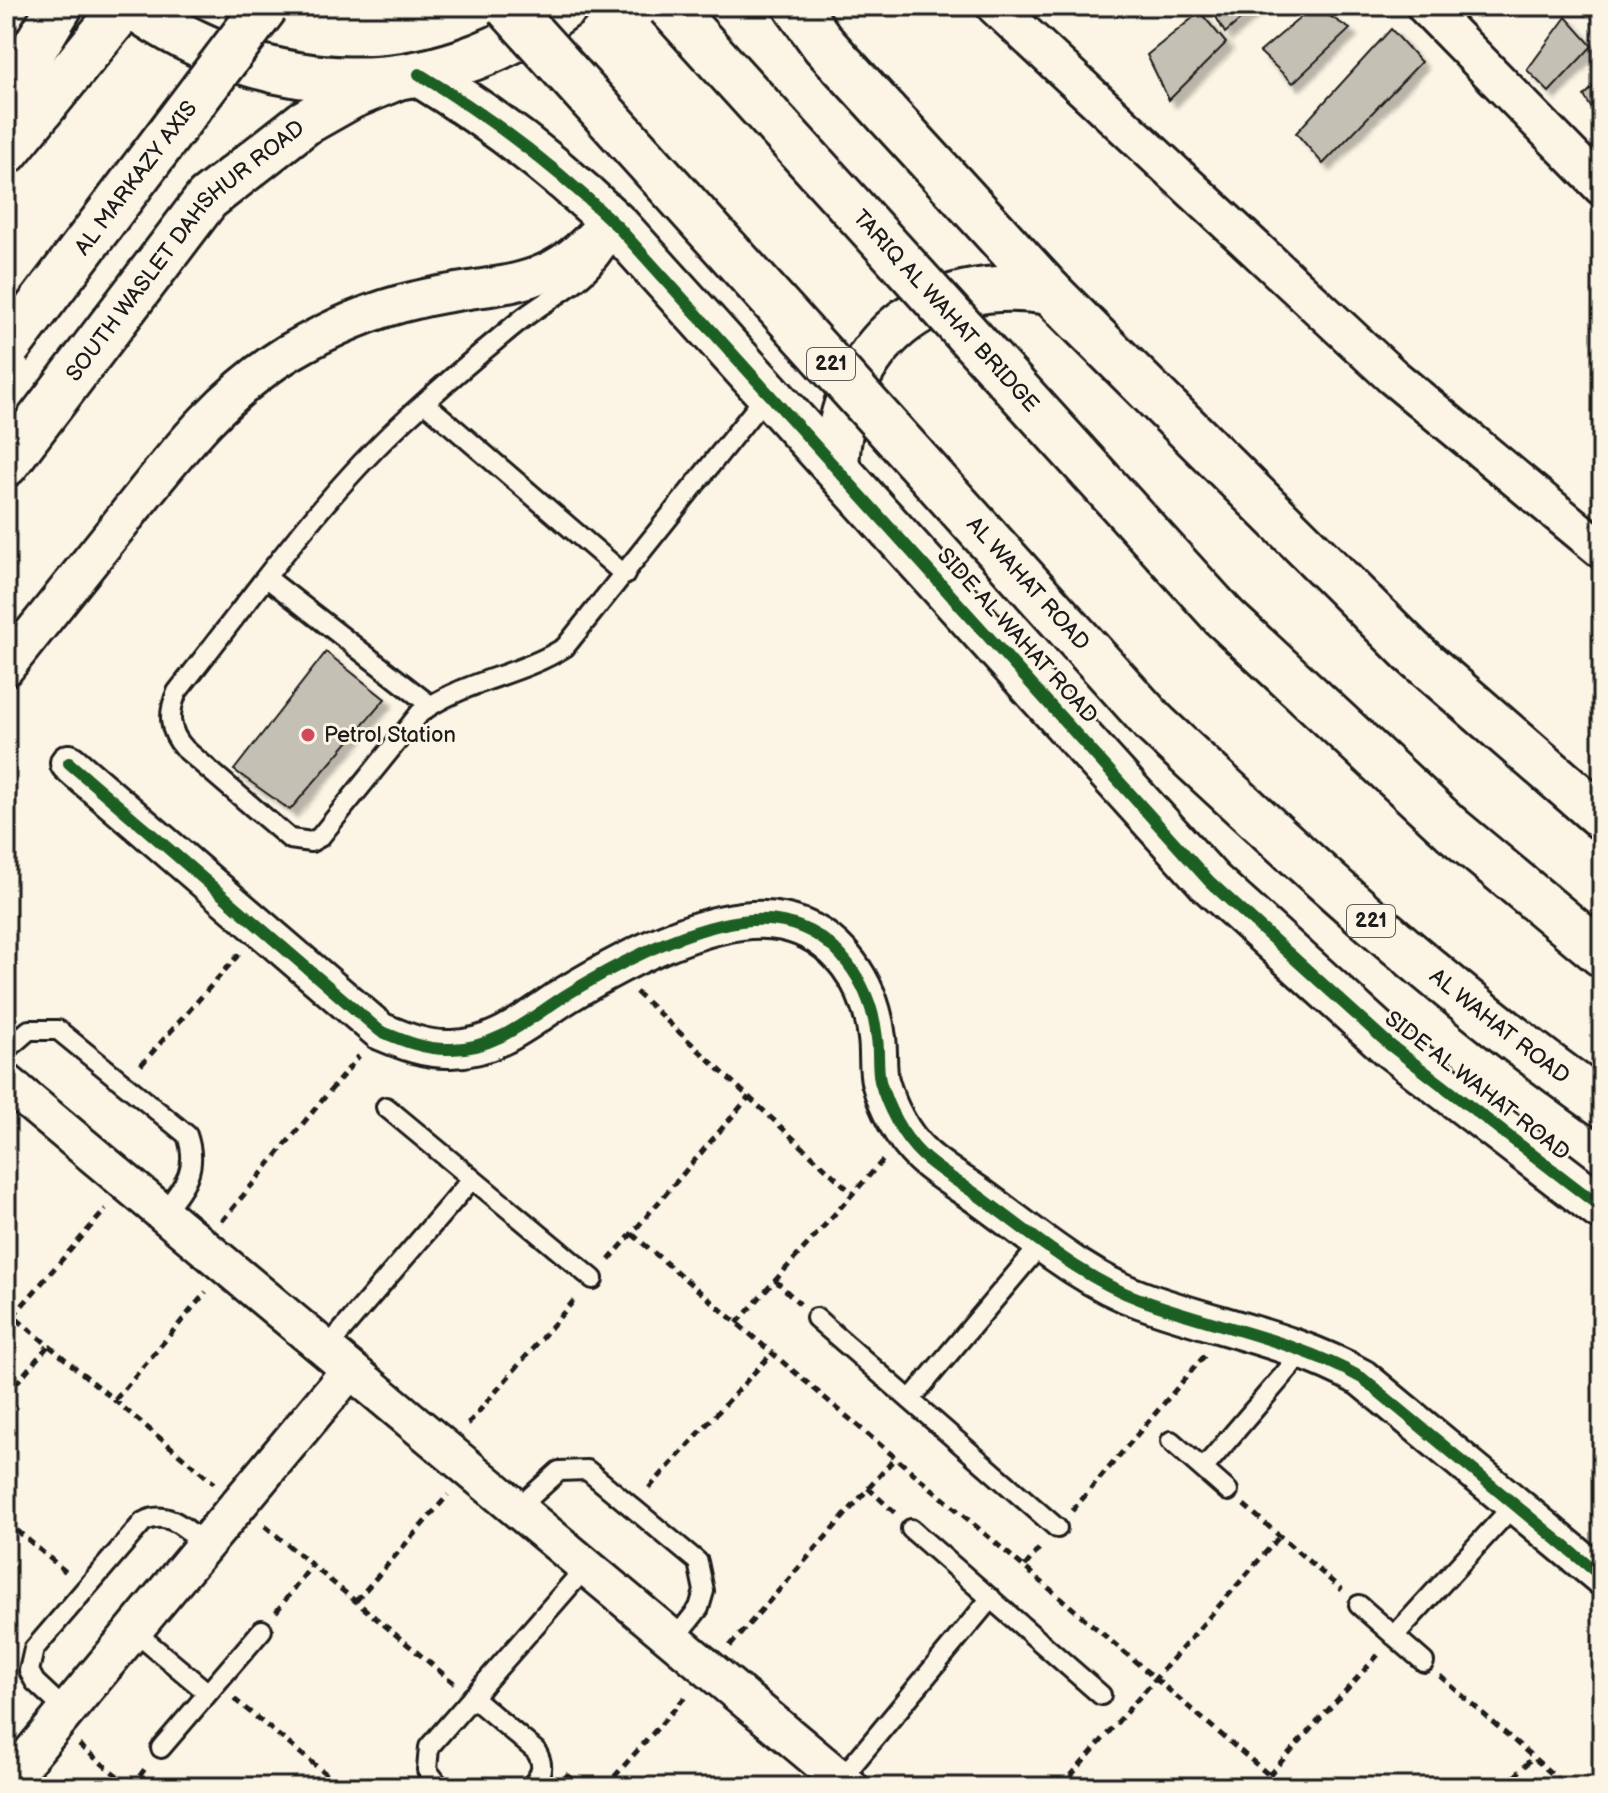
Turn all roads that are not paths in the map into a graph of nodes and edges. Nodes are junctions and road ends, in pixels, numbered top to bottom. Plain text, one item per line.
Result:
1 (60, 6) edge
2 (125, 6) edge
3 (133, 6) edge
4 (266, 6) edge
5 (507, 6) edge
6 (566, 6) edge
7 (669, 6) edge
8 (796, 6) edge
9 (995, 6) edge
10 (1425, 6) edge
11 (409, 76) junction
12 (6, 95) edge
13 (6, 152) edge
14 (1602, 187) edge
15 (613, 223) junction
16 (1050, 292) junction
17 (7, 348) edge
18 (769, 392) junction
19 (425, 403) junction
20 (6, 464) edge
21 (836, 467) junction
22 (1602, 550) edge
23 (625, 575) junction
24 (267, 578) junction
25 (6, 667) edge
26 (430, 705) junction
27 (69, 763) dead end
28 (1602, 817) edge
29 (1602, 954) edge
30 (6, 1050) edge
31 (6, 1082) edge
32 (1602, 1104) edge
33 (386, 1107) dead end
34 (472, 1179) junction
35 (1602, 1208) edge
36 (163, 1213) junction
37 (1042, 1243) junction
38 (593, 1279) dead end
39 (816, 1318) road end
40 (1305, 1350) junction
41 (338, 1360) junction
42 (910, 1400) junction
43 (1171, 1441) dead end
44 (1203, 1469) junction
45 (1228, 1491) road end
46 (1514, 1505) junction
47 (517, 1509) junction
48 (1057, 1528) road end
49 (911, 1529) road end
50 (206, 1545) junction
51 (586, 1567) junction
52 (1602, 1577) edge
53 (991, 1598) junction
54 (1359, 1605) road end
55 (262, 1630) road end
56 (134, 1631) junction
57 (1394, 1636) junction
58 (674, 1640) junction
59 (1424, 1662) road end
60 (212, 1689) junction
61 (1101, 1695) dead end
62 (472, 1697) junction
63 (66, 1711) junction
64 (161, 1748) dead end
65 (845, 1783) edge
66 (6, 1784) edge
67 (440, 1787) edge
68 (530, 1787) edge

1 - 12 main road
2 - 13 main road
3 - 11 main road
4 - 17 main road, AL MARKAZY AXIS, bridge
5 - 32 main road, AL WAHAT ROAD / 221, bridge
6 - 11 main road
7 - 29 main road, TARIQ AL WAHAT BRIDGE, bridge
8 - 16 main road
9 - 22 street
10 - 14 street
11 - 15 main road, SIDE AL WAHAT ROAD
11 - 20 main road, SOUTH WASLET DAHSHUR ROAD
15 - 18 main road, SIDE AL WAHAT ROAD
15 - 19 lane
15 - 25 street
16 - 21 main road
16 - 28 main road
18 - 21 main road, SIDE AL WAHAT ROAD
18 - 23 lane
19 - 23 lane
19 - 24 lane
21 - 35 main road, SIDE AL WAHAT ROAD
23 - 26 lane
24 - 26 lane
24 - 26 lane
27 - 37 street
30 - 36 lane
31 - 36 street
33 - 34 lane
34 - 38 lane
34 - 41 lane
36 - 41 street
37 - 40 street
37 - 42 lane
39 - 42 lane
40 - 44 lane
40 - 46 street
41 - 47 street
41 - 50 street
42 - 48 lane
43 - 44 lane
44 - 45 lane
46 - 52 street
46 - 57 lane
47 - 51 street
47 - 58 lane
49 - 53 lane
50 - 56 street
50 - 63 lane
51 - 58 street
51 - 62 lane
53 - 61 lane
53 - 65 lane
54 - 57 lane
55 - 60 lane
56 - 60 lane
56 - 63 street
57 - 59 lane
58 - 65 street
60 - 64 lane
62 - 67 lane
62 - 68 lane
63 - 66 street

